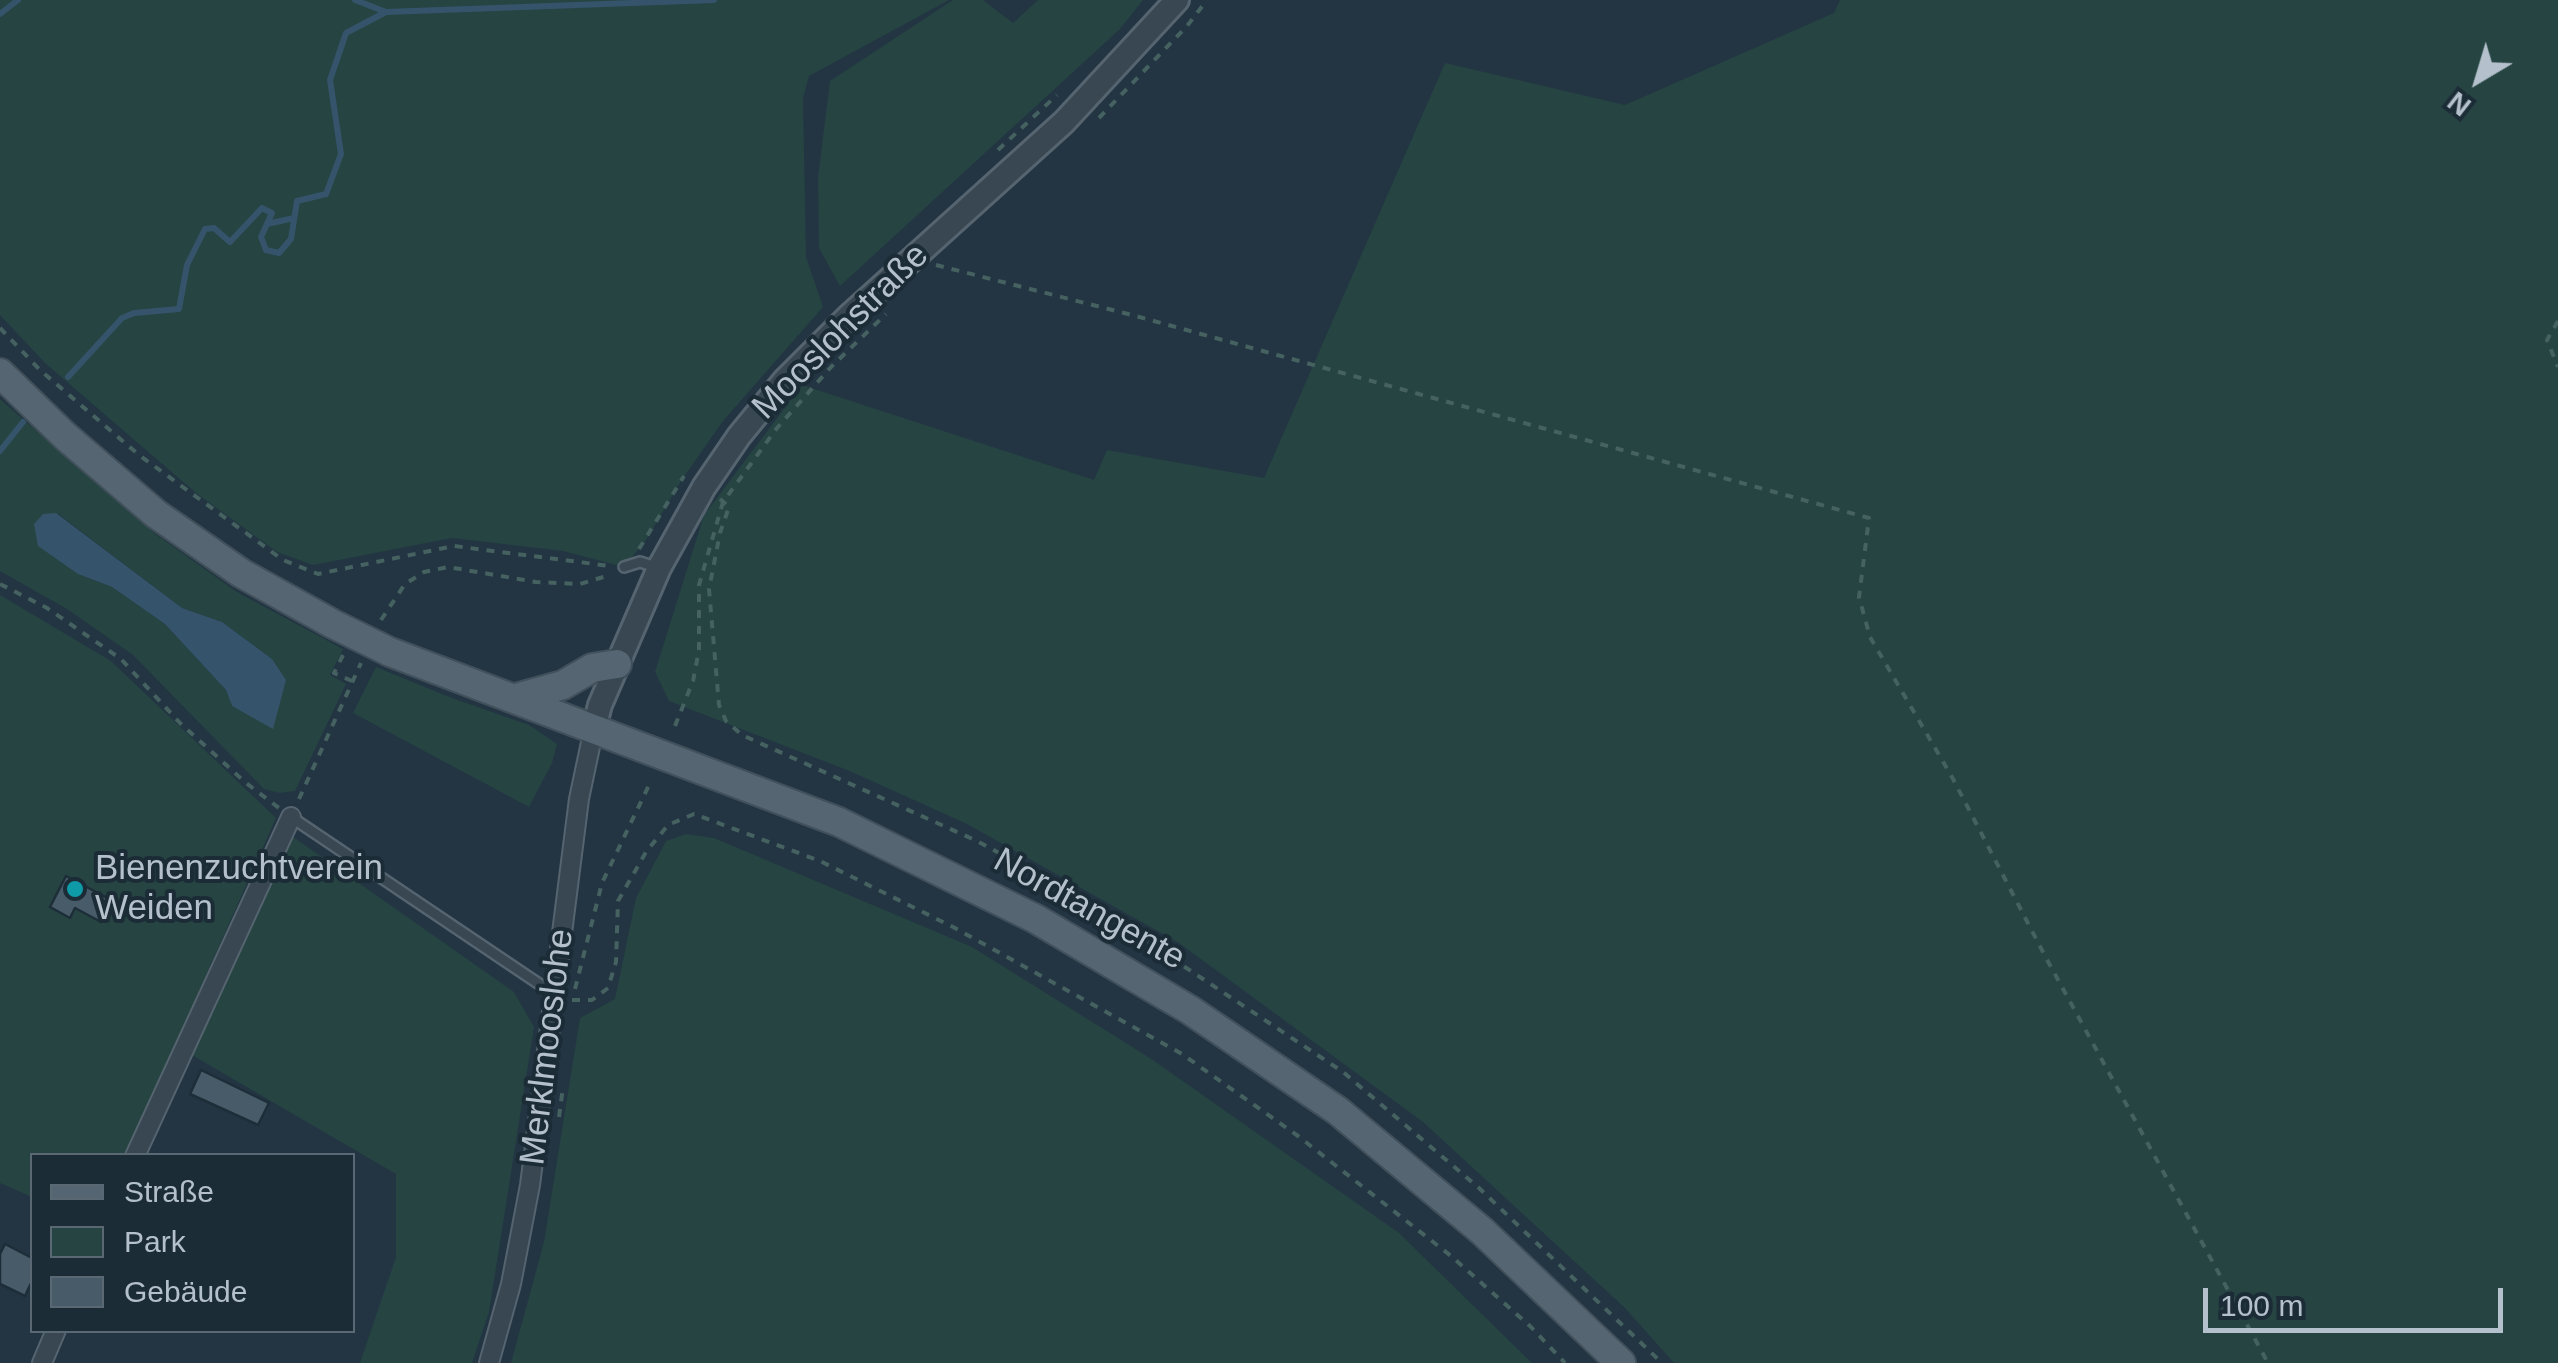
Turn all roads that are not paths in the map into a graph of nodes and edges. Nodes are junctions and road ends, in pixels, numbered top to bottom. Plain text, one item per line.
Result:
1 (1176, 0) edge
2 (0, 372) edge
3 (624, 567) road end
4 (658, 568) junction
5 (617, 664) junction
6 (516, 698) junction
7 (594, 728) junction
8 (291, 816) joint
9 (554, 994) junction
10 (136, 1153) edge
11 (55, 1333) edge
12 (42, 1363) edge
13 (490, 1363) edge
14 (1620, 1363) edge

1 - 4 street, Mooslohstraße
2 - 6 main road, Nordtangente
3 - 4 lane
4 - 5 street, Mooslohstraße
5 - 6 main road
5 - 7 street, Mooslohstraße
6 - 7 main road, Nordtangente
7 - 9 street, Merklmooslohe
7 - 14 main road, Nordtangente
8 - 9 lane
8 - 10 street
9 - 13 street, Merklmooslohe
11 - 12 street

